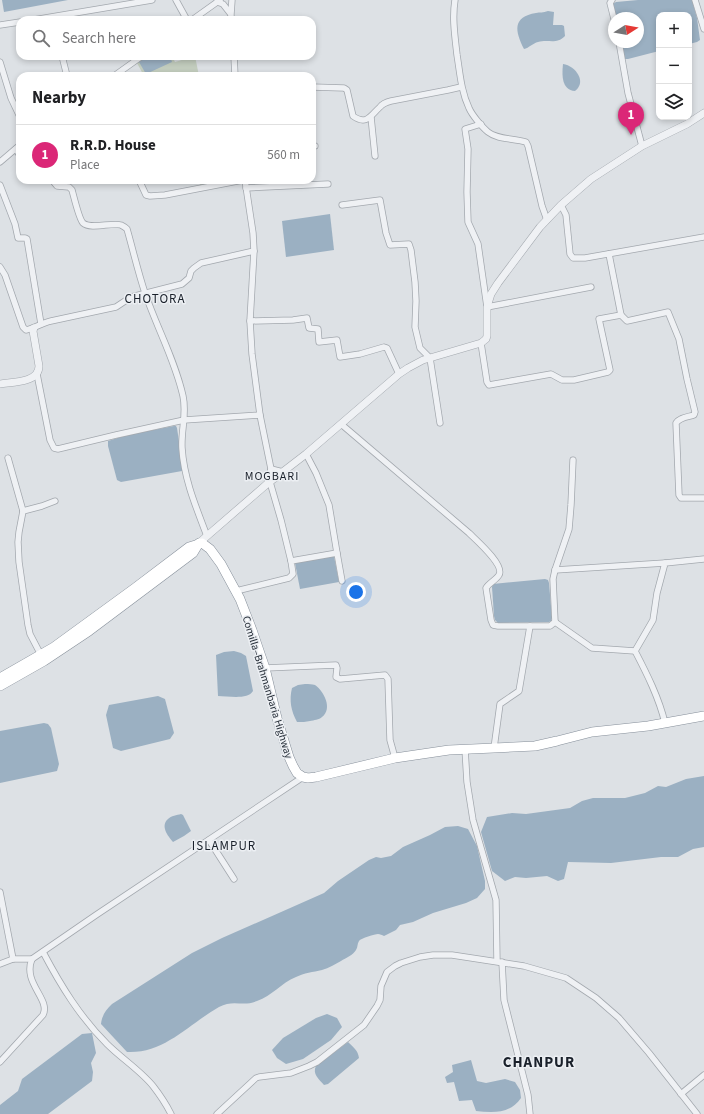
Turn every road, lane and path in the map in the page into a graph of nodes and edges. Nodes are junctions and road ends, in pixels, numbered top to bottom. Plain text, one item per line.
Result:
1 (152, 0) edge
2 (176, 0) edge
3 (232, 0) edge
4 (455, 0) edge
5 (612, 0) edge
6 (695, 0) edge
7 (219, 1) edge
8 (612, 12) edge
9 (231, 14) joint
10 (63, 16) edge
11 (185, 16) edge
12 (198, 16) edge
13 (16, 23) edge
14 (0, 25) edge
15 (704, 29) edge
16 (620, 48) edge
17 (63, 60) edge
18 (136, 60) edge
19 (234, 60) edge
20 (0, 62) edge
21 (66, 72) edge
22 (120, 72) edge
23 (235, 72) edge
24 (316, 87) edge
25 (462, 87) junction
26 (16, 109) edge
27 (704, 113) edge
28 (371, 117) junction
29 (481, 124) junction
30 (642, 146) junction
31 (16, 149) edge
32 (375, 156) dead end
33 (0, 162) edge
34 (55, 184) edge
35 (141, 184) edge
36 (223, 184) edge
37 (245, 184) edge
38 (328, 184) dead end
39 (0, 185) edge
40 (246, 188) junction
41 (342, 205) dead end
42 (561, 205) junction
43 (547, 220) junction
44 (704, 237) edge
45 (254, 251) junction
46 (609, 254) junction
47 (0, 267) edge
48 (592, 287) dead end
49 (145, 293) junction
50 (487, 307) junction
51 (621, 315) junction
52 (250, 321) junction
53 (37, 326) junction
54 (25, 330) junction
55 (481, 343) junction
56 (35, 344) junction
57 (430, 358) junction
58 (37, 374) junction
59 (399, 374) junction
60 (0, 384) edge
61 (260, 415) junction
62 (184, 420) junction
63 (440, 423) dead end
64 (342, 424) junction
65 (306, 454) junction
66 (8, 458) dead end
67 (573, 460) dead end
68 (271, 469) junction
69 (283, 472) junction
70 (268, 483) junction
71 (704, 498) edge
72 (55, 501) dead end
73 (23, 511) junction
74 (207, 536) junction
75 (199, 543) junction
76 (337, 553) junction
77 (704, 559) edge
78 (291, 561) junction
79 (665, 563) junction
80 (555, 570) junction
81 (342, 581) dead end
82 (236, 591) junction
83 (555, 622) junction
84 (530, 626) junction
85 (635, 651) junction
86 (43, 658) junction
87 (265, 668) junction
88 (0, 678) edge
89 (0, 686) edge
90 (704, 716) edge
91 (665, 723) junction
92 (465, 748) junction
93 (494, 748) junction
94 (395, 758) junction
95 (303, 777) junction
96 (209, 840) junction
97 (234, 879) dead end
98 (0, 892) edge
99 (43, 952) junction
100 (13, 959) junction
101 (32, 959) junction
102 (500, 962) junction
103 (0, 964) edge
104 (0, 1062) edge
105 (704, 1075) edge
106 (681, 1094) junction
107 (171, 1114) edge
108 (217, 1114) edge
109 (530, 1114) edge
110 (697, 1114) edge

1 - 10 street
2 - 11 street
3 - 9 street
4 - 25 street
5 - 8 street
6 - 15 street
7 - 9 street
7 - 12 street
13 - 14 street
16 - 30 street
17 - 21 street
18 - 22 street
19 - 23 street
20 - 26 street
24 - 28 street
25 - 28 street
25 - 29 street
27 - 30 street
28 - 32 street
29 - 43 street
29 - 50 street
30 - 42 street
31 - 33 street
34 - 49 street
35 - 36 street
37 - 40 street
38 - 40 street
39 - 53 street
40 - 45 street
41 - 57 street
42 - 43 street
42 - 46 street
43 - 50 street
44 - 46 street
45 - 49 street
45 - 52 street
46 - 51 street
47 - 54 street
48 - 50 street
49 - 53 street
49 - 62 street
50 - 55 street
51 - 55 street
51 - 71 street
52 - 59 street
52 - 61 street
53 - 54 street
53 - 56 street
54 - 56 street
55 - 57 street
56 - 58 street
57 - 59 street
57 - 63 street
58 - 60 street
58 - 62 street
59 - 64 street
61 - 62 street
61 - 68 street
62 - 74 street
64 - 65 street
64 - 84 street
65 - 69 street
65 - 76 street
66 - 73 street
67 - 80 street
68 - 69 street
68 - 70 street
69 - 70 street
70 - 74 street
70 - 78 street
72 - 73 street
73 - 86 street
74 - 75 street
75 - 82 highway, Comilla–Brahmanbaria Highway
75 - 86 highway
76 - 78 street
76 - 81 street
77 - 79 street
78 - 82 street
79 - 80 street
79 - 85 street
80 - 83 street
82 - 87 highway, Comilla–Brahmanbaria Highway
83 - 84 street
83 - 85 street
84 - 93 street
85 - 91 street
86 - 88 highway
86 - 89 highway
87 - 94 street
87 - 95 highway, Comilla–Brahmanbaria Highway
90 - 91 highway
91 - 93 highway
92 - 93 highway
92 - 94 highway
92 - 102 street
94 - 95 highway
95 - 96 street
96 - 97 street
96 - 99 street
98 - 100 street
99 - 101 street
99 - 107 street
100 - 101 street
100 - 103 street
101 - 104 street
102 - 106 street
102 - 108 street
102 - 109 street
105 - 106 street
106 - 110 street

